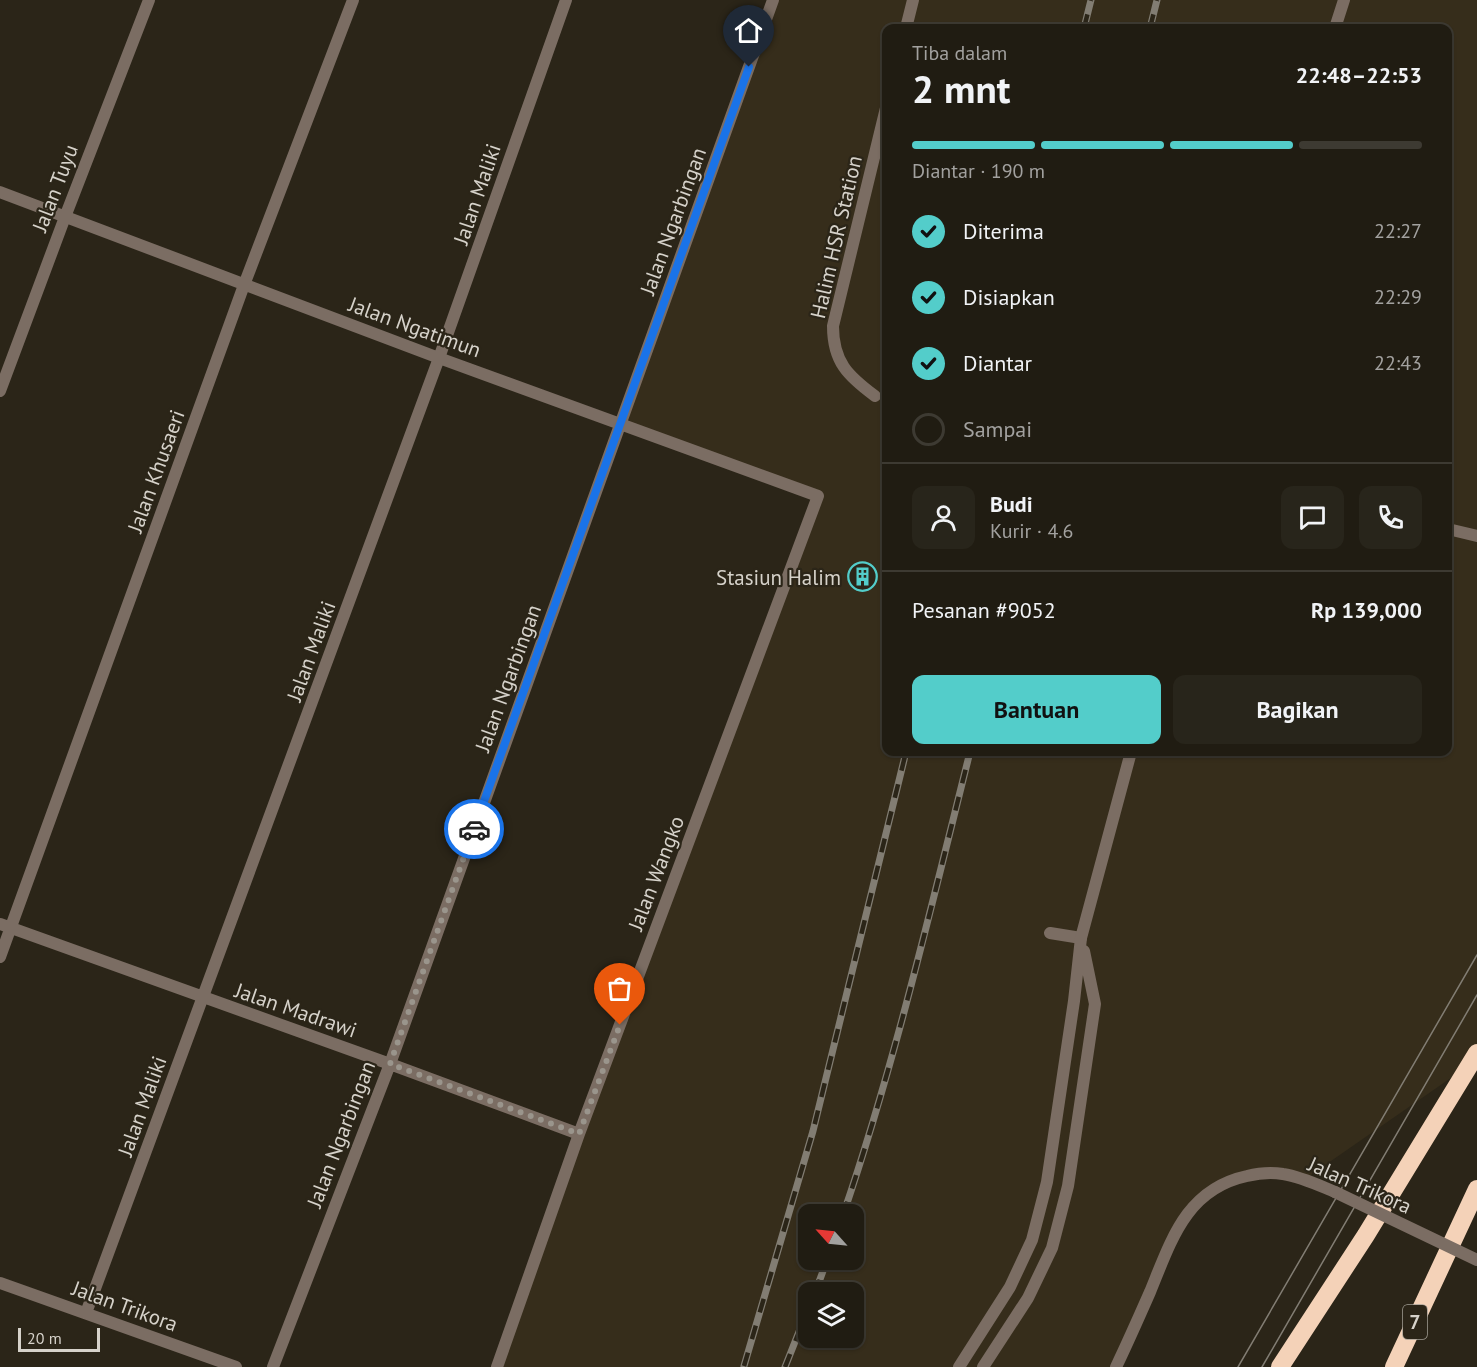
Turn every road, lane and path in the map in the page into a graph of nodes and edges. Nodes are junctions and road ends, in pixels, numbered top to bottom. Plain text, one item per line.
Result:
1 (149, 0) edge
2 (353, 0) edge
3 (566, 0) edge
4 (773, 0) edge
5 (913, 0) edge
6 (1344, 0) edge
7 (907, 24) edge
8 (1336, 24) edge
9 (882, 124) edge
10 (0, 192) edge
11 (65, 217) junction
12 (244, 285) junction
13 (439, 358) junction
14 (0, 391) edge
15 (876, 396) dead end
16 (620, 423) junction
17 (818, 496) joint
18 (1452, 530) edge
19 (1477, 536) edge
20 (1130, 756) edge
21 (5, 926) edge
22 (1050, 933) dead end
23 (1081, 938) junction
24 (0, 957) edge
25 (203, 998) junction
26 (1477, 1053) edge
27 (390, 1064) junction
28 (579, 1134) junction
29 (1477, 1189) edge
30 (1477, 1260) edge
31 (0, 1283) edge
32 (87, 1312) junction
33 (236, 1367) edge
34 (273, 1367) edge
35 (497, 1367) edge
36 (959, 1367) edge
37 (983, 1367) edge
38 (1116, 1367) edge
39 (1280, 1367) edge
40 (1394, 1367) edge

1 - 11 street, Jalan Tuyu
2 - 12 street, Jalan Khusaeri
3 - 13 street, Jalan Maliki
4 - 16 street, Jalan Ngarbingan
5 - 7 street
6 - 8 street
9 - 15 street, Halim HSR Station
10 - 11 street, Jalan Ngatimun
11 - 12 street, Jalan Ngatimun
11 - 14 street, Jalan Tuyu
12 - 13 street, Jalan Ngatimun
12 - 21 street, Jalan Khusaeri
13 - 16 street, Jalan Ngatimun
13 - 25 street, Jalan Maliki
16 - 17 street, Jalan Ngatimun
16 - 27 street, Jalan Ngarbingan
17 - 28 street, Jalan Wangko
18 - 19 street
20 - 23 street
21 - 24 street, Jalan Khusaeri
21 - 25 street, Jalan Madrawi
22 - 23 street
23 - 36 street
23 - 37 street
25 - 27 street, Jalan Madrawi
25 - 32 street, Jalan Maliki
26 - 39 highway
27 - 28 street, Jalan Madrawi
27 - 34 street, Jalan Ngarbingan
28 - 35 street, Jalan Wangko
29 - 40 highway, 7
30 - 38 street, Jalan Trikora, bridge
31 - 32 street, Jalan Trikora
32 - 33 street, Jalan Trikora

